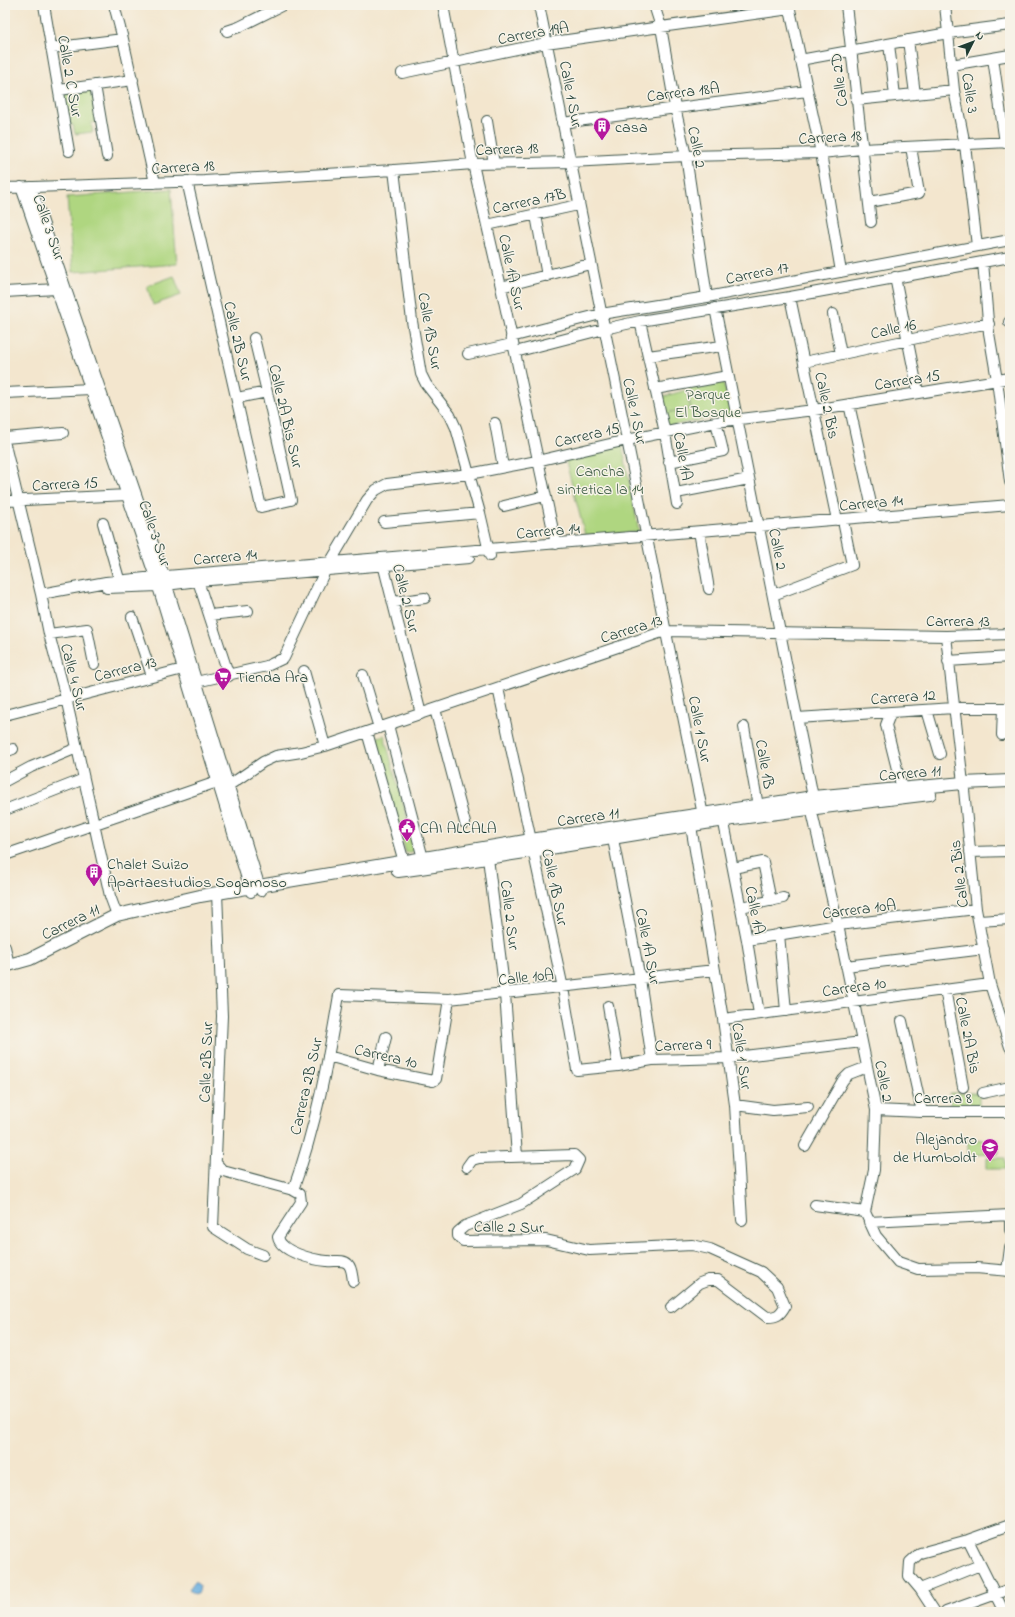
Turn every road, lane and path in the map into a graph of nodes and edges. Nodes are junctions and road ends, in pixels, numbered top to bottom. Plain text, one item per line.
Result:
1 (44, 5) edge
2 (114, 5) edge
3 (283, 5) edge
4 (443, 5) edge
5 (539, 5) edge
6 (654, 5) edge
7 (846, 5) edge
8 (944, 5) edge
9 (790, 7) edge
10 (1010, 25) edge
11 (660, 27) junction
12 (226, 31) dead end
13 (948, 33) junction
14 (123, 39) junction
15 (908, 40) junction
16 (546, 43) junction
17 (889, 44) junction
18 (51, 48) junction
19 (850, 51) junction
20 (1010, 55) edge
21 (993, 58) junction
22 (800, 60) junction
23 (454, 62) junction
24 (951, 65) junction
25 (402, 74) dead end
26 (133, 80) junction
27 (95, 85) junction
28 (59, 90) junction
29 (954, 90) junction
30 (808, 91) junction
31 (916, 94) junction
32 (895, 96) junction
33 (856, 100) junction
34 (675, 107) junction
35 (487, 121) dead end
36 (562, 123) junction
37 (1008, 142) edge
38 (965, 145) junction
39 (910, 146) junction
40 (862, 149) junction
41 (69, 151) dead end
42 (820, 153) junction
43 (107, 156) dead end
44 (686, 156) junction
45 (570, 162) junction
46 (473, 164) junction
47 (494, 164) junction
48 (394, 170) junction
49 (187, 181) junction
50 (156, 183) junction
51 (21, 187) junction
52 (31, 187) junction
53 (5, 188) edge
54 (869, 202) junction
55 (578, 205) junction
56 (536, 215) junction
57 (871, 222) dead end
58 (487, 225) junction
59 (1010, 240) edge
60 (977, 246) junction
61 (1010, 257) edge
62 (983, 262) junction
63 (590, 264) junction
64 (841, 272) junction
65 (547, 276) junction
66 (895, 277) junction
67 (501, 287) junction
68 (56, 289) junction
69 (5, 292) edge
70 (707, 297) junction
71 (790, 297) junction
72 (715, 308) junction
73 (601, 314) junction
74 (833, 314) dead end
75 (640, 321) junction
76 (989, 324) junction
77 (604, 329) junction
78 (254, 338) dead end
79 (906, 341) junction
80 (513, 344) junction
81 (722, 346) junction
82 (468, 354) dead end
83 (841, 354) junction
84 (648, 356) junction
85 (804, 362) junction
86 (87, 366) junction
87 (728, 376) junction
88 (1010, 378) edge
89 (997, 380) junction
90 (90, 389) junction
91 (655, 389) junction
92 (267, 392) junction
93 (918, 392) junction
94 (5, 394) edge
95 (237, 398) junction
96 (849, 404) junction
97 (814, 410) junction
98 (737, 420) junction
99 (716, 422) junction
100 (496, 424) dead end
101 (63, 433) dead end
102 (664, 433) junction
103 (5, 438) edge
104 (627, 440) junction
105 (5, 445) edge
106 (537, 461) junction
107 (669, 462) junction
108 (503, 467) junction
109 (469, 474) junction
110 (749, 478) junction
111 (1010, 482) edge
112 (676, 493) junction
113 (127, 495) junction
114 (545, 496) junction
115 (19, 500) junction
116 (5, 501) edge
117 (678, 504) dead end
118 (1010, 505) edge
119 (504, 506) dead end
120 (261, 507) joint
121 (1010, 512) edge
122 (480, 513) junction
123 (874, 517) junction
124 (384, 522) dead end
125 (103, 523) dead end
126 (840, 523) junction
127 (759, 530) junction
128 (700, 537) junction
129 (647, 539) junction
130 (556, 544) junction
131 (591, 544) junction
132 (489, 553) junction
133 (383, 563) junction
134 (328, 567) junction
135 (161, 581) junction
136 (198, 581) junction
137 (121, 584) junction
138 (710, 589) dead end
139 (41, 594) junction
140 (773, 595) junction
141 (425, 598) dead end
142 (392, 602) junction
143 (248, 611) dead end
144 (210, 615) junction
145 (132, 617) dead end
146 (666, 631) junction
147 (780, 632) junction
148 (49, 634) junction
149 (1010, 634) edge
150 (946, 636) junction
151 (1010, 657) edge
152 (948, 661) junction
153 (94, 664) dead end
154 (183, 669) junction
155 (304, 671) dead end
156 (363, 675) dead end
157 (152, 676) junction
158 (230, 676) junction
159 (196, 682) junction
160 (498, 688) junction
161 (66, 698) junction
162 (954, 708) junction
163 (1007, 708) edge
164 (435, 709) junction
165 (927, 710) junction
166 (891, 712) junction
167 (421, 714) junction
168 (5, 715) edge
169 (797, 718) junction
170 (384, 726) junction
171 (744, 727) dead end
172 (367, 732) junction
173 (1002, 735) dead end
174 (325, 746) junction
175 (77, 748) junction
176 (940, 754) dead end
177 (84, 779) junction
178 (5, 781) edge
179 (1010, 781) edge
180 (218, 782) junction
181 (228, 786) junction
182 (963, 787) junction
183 (1010, 788) edge
184 (902, 789) junction
185 (812, 802) junction
186 (758, 806) junction
187 (5, 810) edge
188 (723, 816) junction
189 (704, 819) junction
190 (465, 823) dead end
191 (93, 824) junction
192 (691, 826) junction
193 (613, 839) junction
194 (532, 846) junction
195 (1010, 851) edge
196 (970, 852) junction
197 (5, 855) edge
198 (488, 858) junction
199 (404, 862) junction
200 (424, 863) junction
201 (733, 868) junction
202 (255, 889) junction
203 (218, 895) junction
204 (783, 898) dead end
205 (771, 901) junction
206 (741, 907) junction
207 (976, 909) junction
208 (117, 915) junction
209 (1010, 919) edge
210 (979, 921) junction
211 (838, 925) junction
212 (779, 934) junction
213 (747, 940) junction
214 (5, 947) edge
215 (984, 949) junction
216 (7, 966) edge
217 (846, 966) junction
218 (715, 970) junction
219 (640, 979) junction
220 (990, 984) junction
221 (563, 988) junction
222 (944, 989) junction
223 (505, 994) junction
224 (340, 995) joint
225 (449, 1000) junction
226 (854, 1002) junction
227 (608, 1006) dead end
228 (786, 1011) junction
229 (759, 1014) junction
230 (723, 1019) junction
231 (902, 1021) dead end
232 (386, 1037) dead end
233 (862, 1042) junction
234 (1010, 1047) edge
235 (328, 1056) junction
236 (727, 1058) junction
237 (652, 1060) junction
238 (618, 1066) junction
239 (867, 1067) junction
240 (378, 1070) junction
241 (577, 1070) joint
242 (963, 1087) dead end
243 (1010, 1087) edge
244 (983, 1093) dead end
245 (735, 1105) junction
246 (808, 1107) dead end
247 (876, 1110) junction
248 (922, 1112) junction
249 (1010, 1112) edge
250 (805, 1146) dead end
251 (518, 1156) junction
252 (216, 1163) junction
253 (467, 1167) dead end
254 (295, 1186) junction
255 (815, 1205) dead end
256 (1010, 1215) edge
257 (867, 1217) junction
258 (742, 1220) dead end
259 (1010, 1230) edge
260 (1010, 1248) edge
261 (264, 1254) dead end
262 (1008, 1271) edge
263 (353, 1281) dead end
264 (671, 1307) dead end
265 (1010, 1525) edge
266 (968, 1540) junction
267 (980, 1565) junction
268 (920, 1589) junction
269 (1010, 1589) edge
270 (994, 1594) junction
271 (935, 1612) edge
272 (946, 1612) edge
273 (1004, 1612) edge

1 - 18 street, Calle 2 C Sur
2 - 14 street
3 - 12 street
4 - 23 street, Calle 1A Sur
5 - 16 street, Calle 1 Sur
6 - 11 street, Calle 2
7 - 19 street, Calle 2D
8 - 13 street, Calle 3
9 - 11 street, Carrera 19A
9 - 22 street
10 - 13 street
11 - 16 street, Carrera 19A
11 - 34 street, Calle 2
13 - 15 street
13 - 24 street, Calle 3
14 - 18 street
14 - 26 street
15 - 17 street
15 - 31 street
16 - 23 street, Carrera 19A
16 - 36 street, Calle 1 Sur
17 - 19 street
17 - 32 street
18 - 28 street, Calle 2 C Sur
19 - 22 street
19 - 33 street, Calle 2D
20 - 21 street
21 - 24 street
21 - 37 street
22 - 30 street
23 - 25 street, Carrera 19A
23 - 46 street, Calle 1A Sur
24 - 29 street, Calle 3
26 - 27 street
26 - 50 street
27 - 28 street
27 - 43 street
28 - 41 street, Calle 2 C Sur
29 - 31 street
29 - 38 street, Calle 3
30 - 34 street, Carrera 18A
30 - 42 street
31 - 32 street
32 - 33 street
33 - 40 street, Calle 2D
34 - 36 street, Carrera 18A
34 - 44 street, Calle 2
35 - 47 street
36 - 45 street, Calle 1 Sur
37 - 38 street, Carrera 18
38 - 39 street, Carrera 18
38 - 60 street, Calle 3
39 - 40 street, Carrera 18
39 - 54 street
40 - 42 street, Carrera 18
40 - 54 street, Calle 2D
42 - 44 street, Carrera 18
42 - 64 street
44 - 45 street, Carrera 18
44 - 70 street, Calle 2
45 - 47 street, Carrera 18
45 - 55 street, Calle 1 Sur
46 - 47 street, Carrera 18
46 - 48 street, Carrera 18
46 - 58 street, Calle 1A Sur
48 - 49 street, Carrera 18
48 - 109 street, Calle 1B Sur
49 - 50 street, Carrera 18
49 - 95 street, Calle 2B Sur
50 - 52 street, Carrera 18
51 - 52 street, Carrera 18
51 - 53 street, Carrera 18
51 - 68 street, Calle 3 Sur
52 - 86 street, Calle 3 Sur
54 - 57 street, Calle 2D
55 - 56 street, Carrera 17B
55 - 63 street, Calle 1 Sur
56 - 58 street, Carrera 17B
56 - 65 street
58 - 67 street, Calle 1A Sur
59 - 60 street, Carrera 17
60 - 64 street, Carrera 17
61 - 62 street, Carrera 17
62 - 66 street, Carrera 17
62 - 76 street
63 - 65 street
63 - 73 street, Calle 1 Sur
64 - 70 street, Carrera 17
65 - 67 street
66 - 71 street, Carrera 17
66 - 79 street
67 - 80 street, Calle 1A Sur
68 - 69 street
68 - 86 street, Calle 3 Sur
70 - 73 street, Carrera 17
71 - 72 street, Carrera 17
71 - 85 street, Calle 2 Bis
72 - 75 street, Carrera 17
72 - 81 street, Calle 2
73 - 77 street, Calle 1 Sur
73 - 80 street, Carrera 17
74 - 83 street
75 - 77 street, Carrera 17
75 - 84 street, Calle 1A
76 - 79 street, Calle 16
76 - 89 street
77 - 80 street, Carrera 17
77 - 104 street, Calle 1 Sur
78 - 92 street, Calle 2A Bis Sur
79 - 83 street, Calle 16
79 - 93 street
80 - 82 street
80 - 106 street, Calle 1A Sur
81 - 84 street
81 - 87 street, Calle 2
83 - 85 street, Calle 16
84 - 91 street, Calle 1A
85 - 97 street, Calle 2 Bis
86 - 90 street, Calle 3 Sur
86 - 135 street, Calle 3 Sur
87 - 91 street
87 - 98 street, Calle 2
88 - 89 street, Carrera 15
89 - 93 street, Carrera 15
89 - 111 street
90 - 94 street
90 - 113 street, Calle 3 Sur
91 - 102 street, Calle 1A
92 - 95 street
92 - 120 street, Calle 2A Bis Sur
93 - 96 street, Carrera 15
95 - 120 street, Calle 2B Sur
96 - 97 street, Carrera 15
96 - 123 street
97 - 98 street, Carrera 15
97 - 126 street, Calle 2 Bis
98 - 99 street, Carrera 15
98 - 110 street, Calle 2
99 - 102 street, Carrera 15
99 - 107 street
100 - 108 street
101 - 103 street
102 - 104 street, Carrera 15
102 - 107 street, Calle 1A
104 - 106 street, Carrera 15
104 - 129 street, Calle 1 Sur
105 - 115 street, Calle 4 Sur
106 - 108 street, Carrera 15
106 - 114 street, Calle 1A Sur
107 - 112 street, Calle 1A
108 - 109 street, Carrera 15
109 - 122 street, Calle 1B Sur
109 - 134 street, Carrera 15
110 - 112 street
110 - 127 street, Calle 2
112 - 117 street, Calle 1A
113 - 115 street, Carrera 15
113 - 135 street, Calle 3 Sur
114 - 119 street
114 - 130 street, Calle 1A Sur
115 - 116 street, Carrera 15
115 - 139 street, Calle 4 Sur
118 - 123 street, Carrera 14
121 - 126 street, Carrera 14
122 - 124 street
122 - 132 street, Calle 1B Sur
123 - 126 street, Carrera 14
125 - 137 street
126 - 127 street, Carrera 14
126 - 140 street, Calle 2 Bis
127 - 128 street, Carrera 14
127 - 129 street, Carrera 14
127 - 140 street, Calle 2
128 - 129 street, Carrera 14
128 - 138 street
129 - 131 street, Carrera 14
129 - 146 street, Calle 1 Sur
130 - 131 street, Carrera 14
130 - 132 street, Carrera 14
131 - 132 street, Carrera 14
132 - 133 street, Carrera 14
133 - 134 street, Carrera 14
133 - 142 street, Calle 2 Sur
134 - 135 street, Carrera 14
134 - 136 street, Carrera 14
134 - 158 street, Carrera 15
135 - 136 street, Carrera 14
135 - 137 street, Carrera 14
135 - 154 street, Calle 3 Sur
135 - 159 street, Calle 3 Sur
136 - 144 street
137 - 139 street, Carrera 14
139 - 148 street, Calle 4 Sur
140 - 147 street, Calle 2
141 - 142 street
142 - 167 street, Calle 2 Sur
143 - 144 street
144 - 158 street
145 - 157 street
146 - 147 street, Carrera 13
146 - 160 street, Carrera 13
146 - 189 street, Calle 1 Sur
147 - 150 street, Carrera 13
147 - 169 street, Calle 2
148 - 153 street
148 - 161 street, Calle 4 Sur
149 - 150 street, Carrera 13
150 - 152 street, Calle 2 Bis
151 - 152 street
152 - 162 street, Calle 2 Bis
154 - 157 street, Carrera 13
154 - 180 street, Calle 3 Sur
155 - 174 street
156 - 170 street
157 - 161 street, Carrera 13
158 - 159 street, Carrera 15
159 - 181 street, Calle 3 Sur
160 - 164 street, Carrera 13
160 - 194 street, Calle 1B Sur
161 - 168 street, Carrera 13
161 - 175 street, Calle 4 Sur
162 - 163 street, Carrera 12
162 - 165 street, Carrera 12
162 - 182 street, Calle 2 Bis
163 - 173 street
164 - 167 street, Carrera 13
164 - 190 street
165 - 166 street, Carrera 12
165 - 176 street
166 - 169 street, Carrera 12
166 - 184 street
167 - 170 street, Carrera 13
169 - 185 street, Calle 2
170 - 172 street, Carrera 13
170 - 200 street
171 - 186 street, Calle 1B
172 - 174 street, Carrera 13
172 - 199 street
174 - 181 street, Carrera 13
175 - 177 street, Calle 4 Sur
175 - 178 street
177 - 187 street
177 - 191 street, Calle 4 Sur
179 - 182 main road, Carrera 11
180 - 191 street
180 - 202 street, Calle 3 Sur
181 - 202 street, Calle 3 Sur
182 - 183 main road, Carrera 11
182 - 184 main road, Carrera 11
182 - 185 main road, Carrera 11
182 - 196 street, Calle 2 Bis
184 - 185 main road, Carrera 11
185 - 186 main road, Carrera 11
185 - 188 main road, Carrera 11
185 - 211 street, Calle 2
186 - 188 main road, Carrera 11
188 - 189 main road, Carrera 11
188 - 201 street, Calle 1A
189 - 192 main road, Carrera 11
189 - 194 main road, Carrera 11
191 - 197 street
191 - 208 street, Calle 4 Sur
192 - 193 main road, Carrera 11
192 - 218 street, Calle 1 Sur
193 - 194 main road, Carrera 11
193 - 219 street, Calle 1A Sur
194 - 198 main road, Carrera 11
194 - 200 main road, Carrera 11
194 - 221 street, Calle 1B Sur
195 - 196 street
196 - 207 street, Calle 2 Bis
198 - 200 main road, Carrera 11
198 - 223 street, Calle 2 Sur
199 - 200 main road, Carrera 11
199 - 202 main road, Carrera 11
200 - 202 main road, Carrera 11
201 - 205 street
201 - 206 street, Calle 1A
202 - 203 main road, Carrera 11
203 - 208 main road, Carrera 11
203 - 252 street, Calle 2B Sur
204 - 205 street
205 - 206 street
206 - 213 street, Calle 1A
207 - 210 street, Calle 2 Bis
207 - 211 street, Carrera 10A
208 - 216 main road, Carrera 11
209 - 210 street
210 - 215 street, Calle 2 Bis
211 - 212 street, Carrera 10A
211 - 217 street, Calle 2
212 - 213 street, Carrera 10A
212 - 228 street, Calle 1A
213 - 229 street, Calle 1A
214 - 216 street
215 - 217 street
215 - 220 street, Calle 2 Bis
217 - 226 street, Calle 2
218 - 219 street, Calle 10A
218 - 230 street, Calle 1 Sur
219 - 221 street, Calle 10A
219 - 237 street, Calle 1A Sur
220 - 222 street, Carrera 10
220 - 234 street, Calle 2 Bis
221 - 223 street, Calle 10A
221 - 241 street, Calle 1B Sur
222 - 226 street, Carrera 10
222 - 242 street, Calle 2A Bis
223 - 225 street, Calle 10A
223 - 251 street, Calle 2 Sur
224 - 225 street, Calle 10A
224 - 235 street, Carrera 2B Sur
225 - 240 street, Carrera 10
226 - 228 street, Carrera 10
226 - 233 street, Calle 2
227 - 238 street
228 - 229 street, Carrera 10
229 - 230 street, Carrera 10
230 - 236 street, Calle 1 Sur
231 - 248 street
232 - 240 street
233 - 236 street, Carrera 9
233 - 239 street, Calle 2
235 - 240 street, Carrera 10
235 - 254 street, Carrera 2B Sur
236 - 237 street, Carrera 9
236 - 245 street, Calle 1 Sur
237 - 238 street, Carrera 9
238 - 241 street, Carrera 9
239 - 247 street, Calle 2
239 - 250 street
243 - 244 street
245 - 246 street
245 - 258 street, Calle 1 Sur
247 - 248 street, Carrera 8
247 - 257 street, Calle 2
248 - 249 street, Carrera 8
251 - 253 street
251 - 264 street, Calle 2 Sur
252 - 254 street
252 - 261 street, Calle 2B Sur
254 - 263 street
255 - 257 street
256 - 257 street
256 - 259 street
257 - 262 street
260 - 262 street
265 - 266 street
266 - 267 street
266 - 268 street
267 - 268 street
267 - 270 street
268 - 271 street
269 - 270 street
270 - 272 street
270 - 273 street

